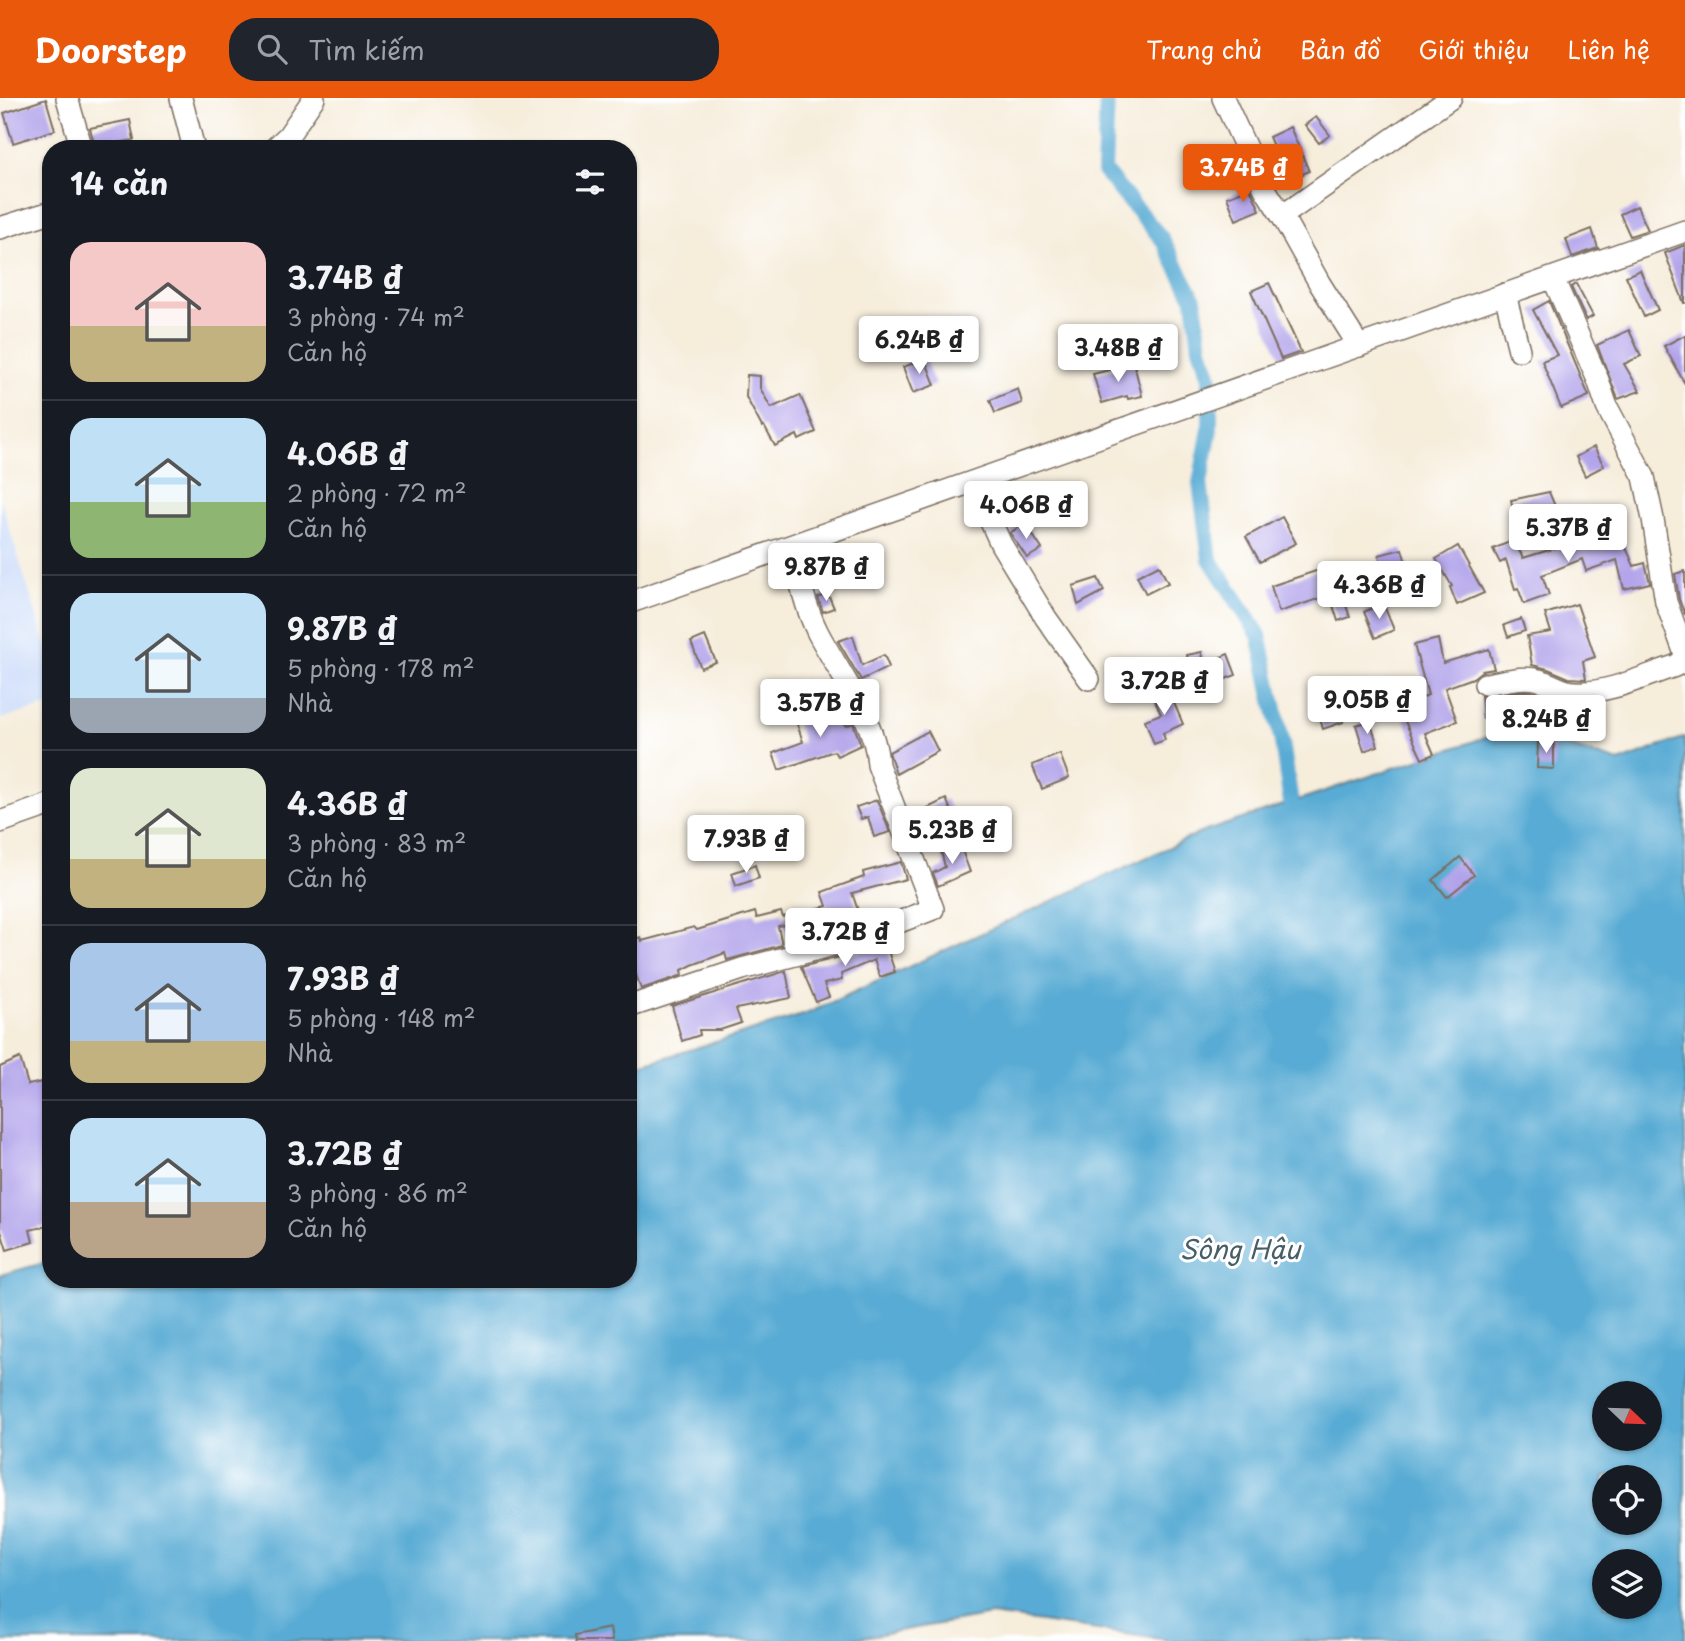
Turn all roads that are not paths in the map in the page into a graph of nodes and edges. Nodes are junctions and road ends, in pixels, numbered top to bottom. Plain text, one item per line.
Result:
1 (67, 98) edge
2 (181, 98) edge
3 (314, 98) edge
4 (1223, 98) edge
5 (1451, 98) edge
6 (79, 140) edge
7 (192, 140) edge
8 (284, 140) edge
9 (42, 215) edge
10 (1282, 216) junction
11 (0, 228) edge
12 (1685, 231) edge
13 (1553, 278) junction
14 (1505, 295) junction
15 (1359, 346) junction
16 (1519, 350) dead end
17 (977, 481) junction
18 (794, 546) junction
19 (637, 600) edge
20 (1089, 679) dead end
21 (1485, 684) dead end
22 (42, 807) edge
23 (0, 821) edge
24 (637, 1004) edge

1 - 6 street
2 - 7 street
3 - 8 street
4 - 10 street
5 - 10 street
9 - 11 street
10 - 15 street
12 - 13 street
13 - 14 street
13 - 21 street
14 - 15 street
14 - 16 street
15 - 17 street
17 - 18 street
17 - 20 street
18 - 19 street
18 - 24 street
22 - 23 street

